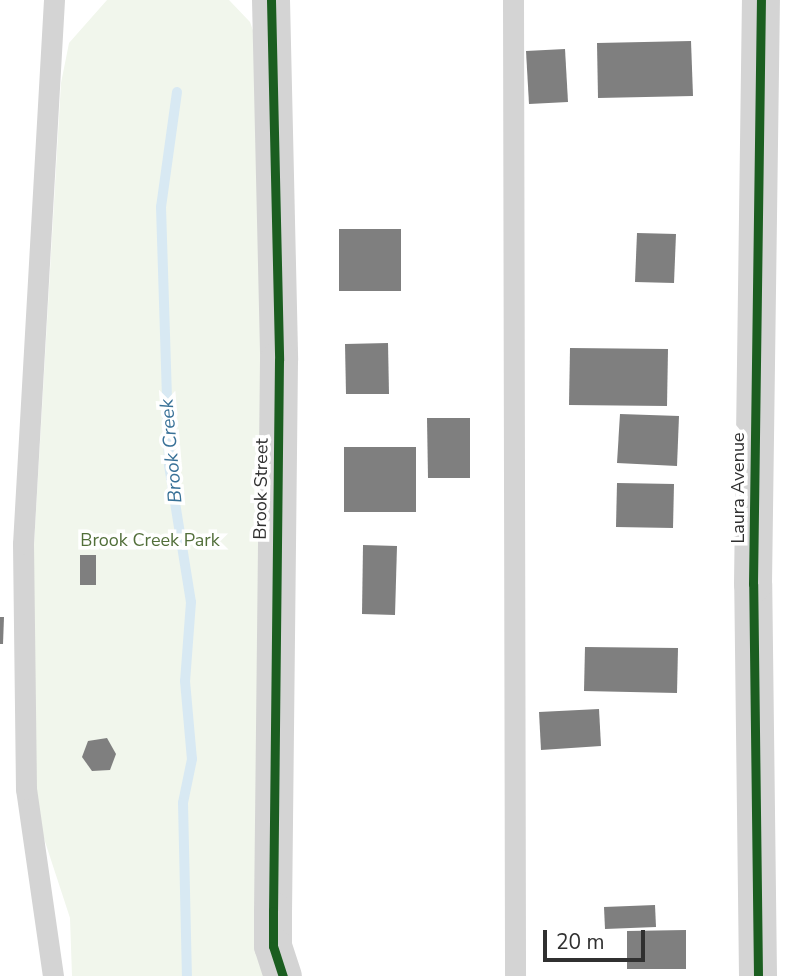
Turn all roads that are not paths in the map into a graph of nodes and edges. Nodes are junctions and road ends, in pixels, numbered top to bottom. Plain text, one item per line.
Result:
1 (54, 0) edge
2 (271, 0) edge
3 (513, 0) edge
4 (761, 0) edge
5 (53, 976) edge
6 (283, 976) edge
7 (515, 976) edge
8 (758, 976) edge

1 - 5 lane
2 - 6 street, Brook Street
3 - 7 lane
4 - 8 street, Laura Avenue

